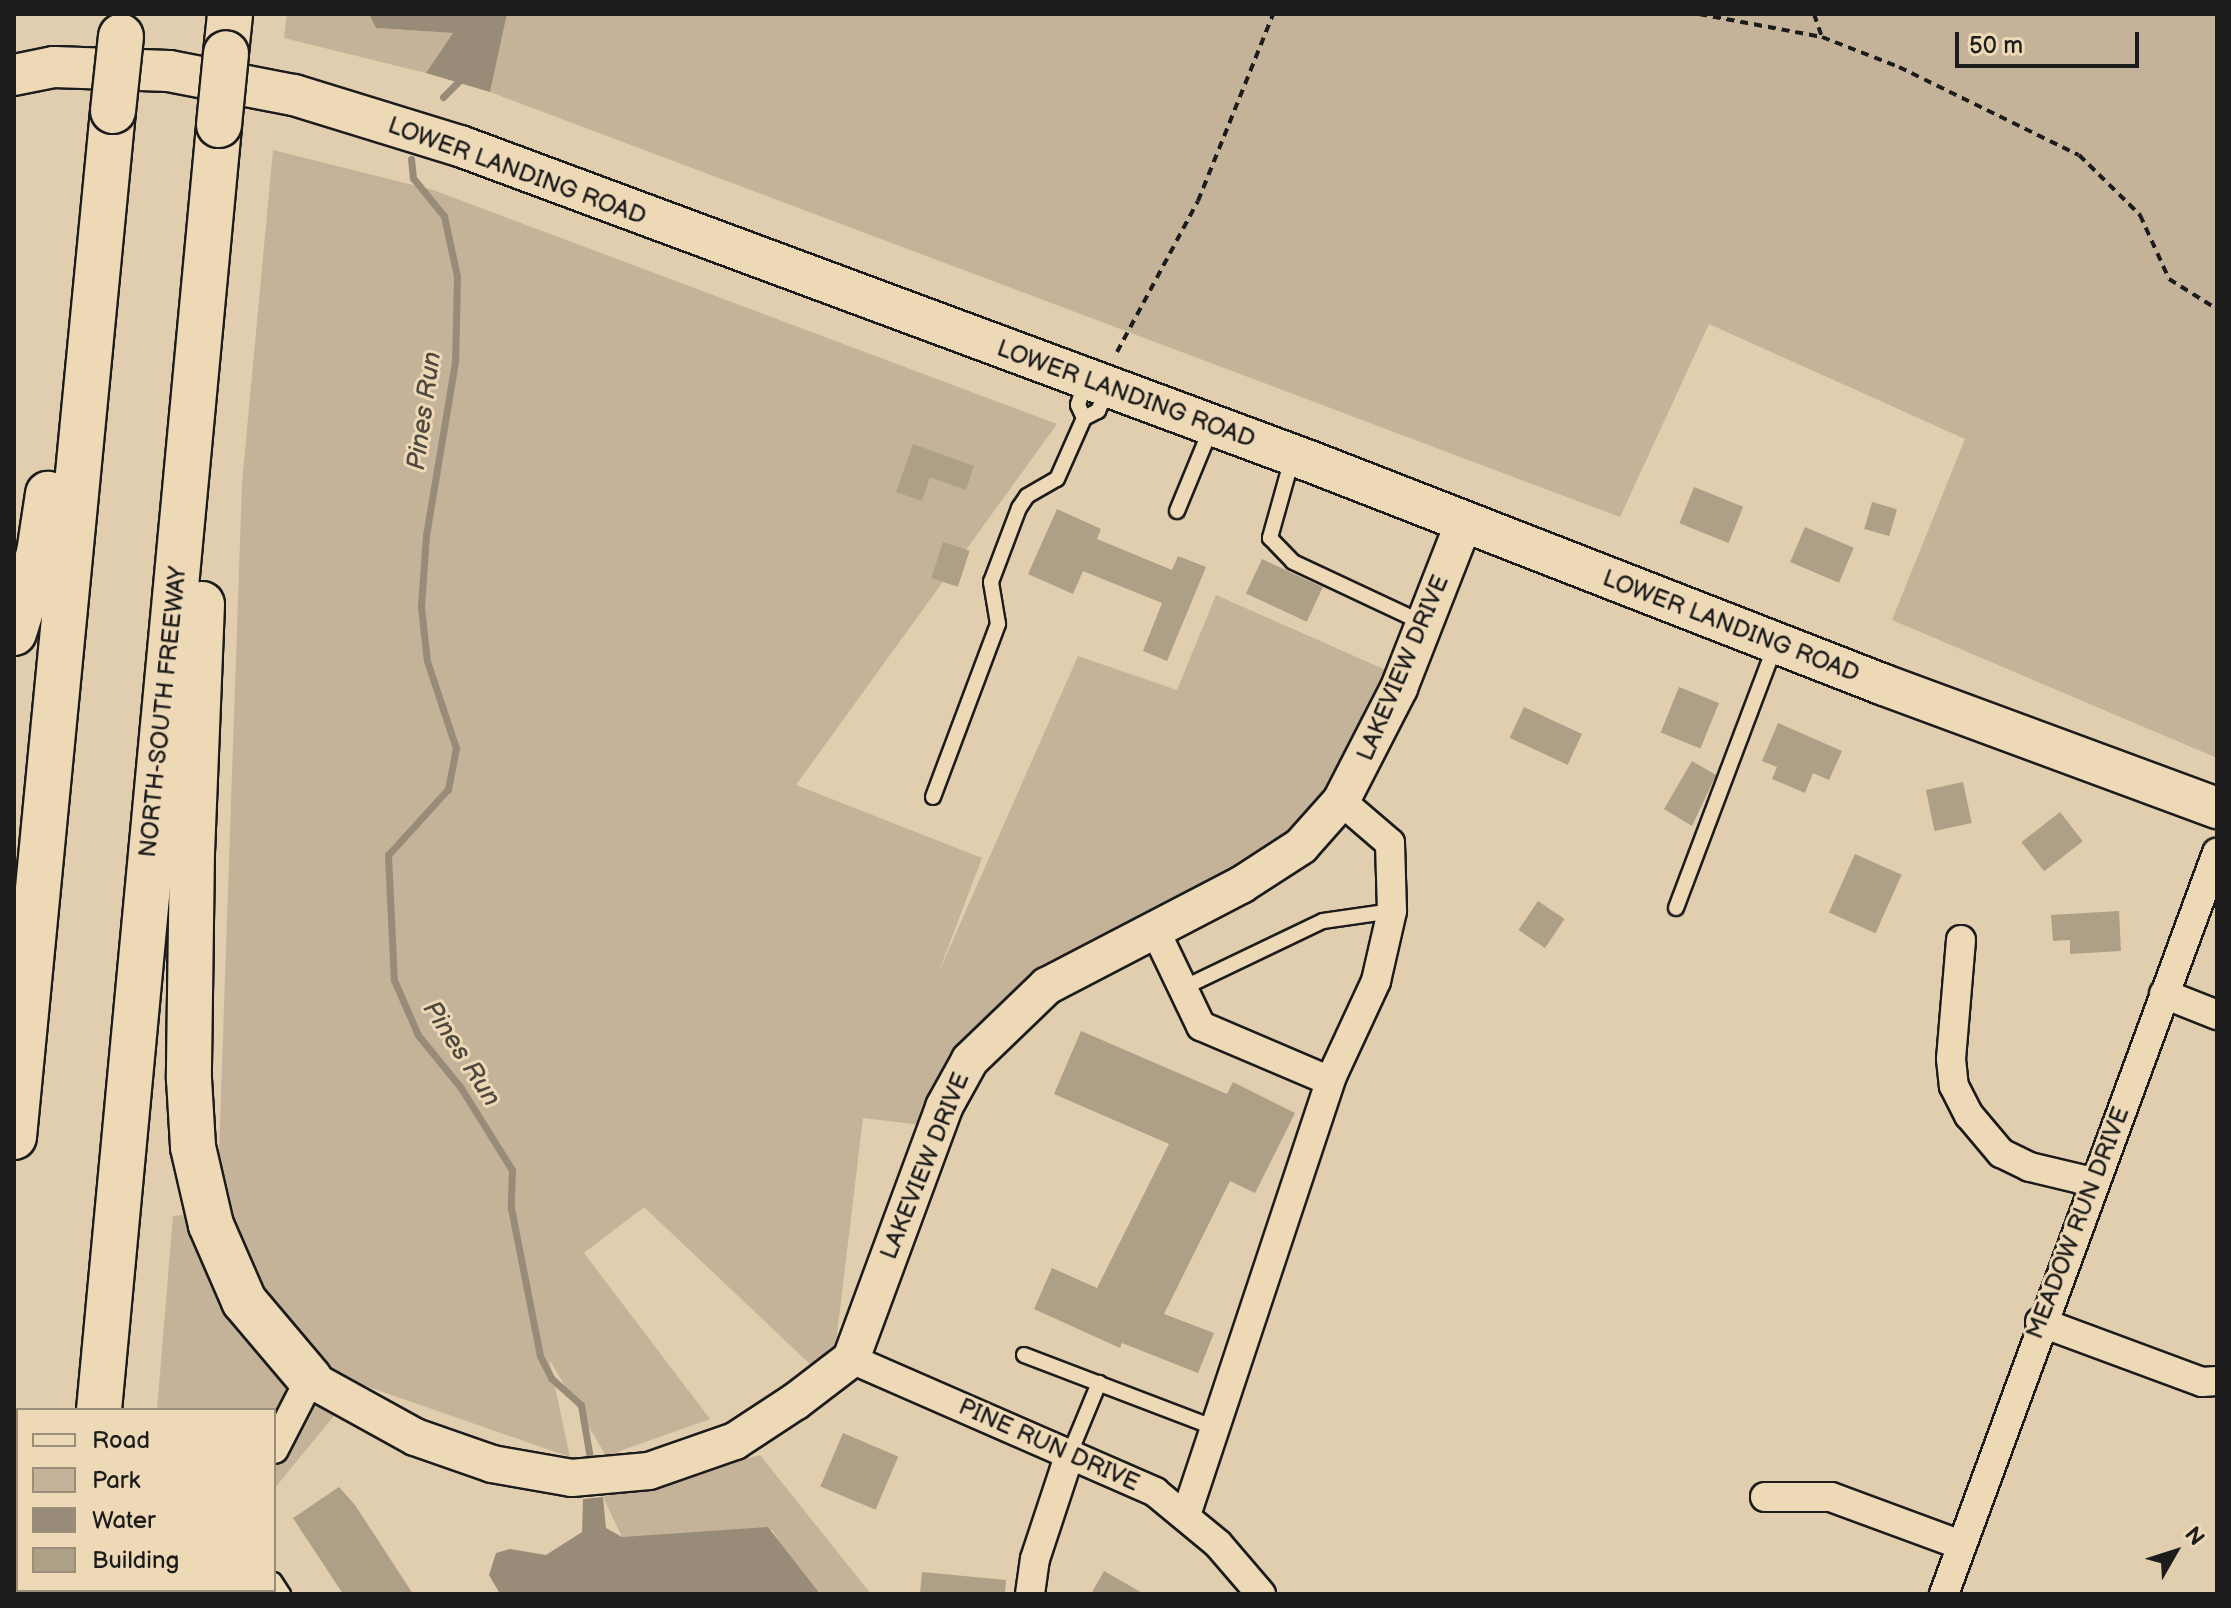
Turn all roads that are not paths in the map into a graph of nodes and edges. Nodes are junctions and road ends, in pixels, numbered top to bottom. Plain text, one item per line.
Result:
1 (122, 25) edge
2 (228, 34) edge
3 (14, 75) edge
4 (197, 371) junction
5 (1099, 384) junction
6 (85, 407) junction
7 (1213, 426) junction
8 (1293, 455) junction
9 (1177, 511) dead end
10 (1464, 522) junction
11 (1424, 623) junction
12 (14, 633) edge
13 (1776, 643) junction
14 (933, 797) dead end
15 (1341, 801) junction
16 (2217, 808) edge
17 (2217, 853) edge
18 (1676, 908) dead end
19 (1392, 911) junction
20 (1154, 928) junction
21 (1961, 940) dead end
22 (1183, 988) junction
23 (2164, 994) junction
24 (2217, 1015) edge
25 (1330, 1081) junction
26 (14, 1137) edge
27 (2093, 1182) junction
28 (2040, 1322) junction
29 (1024, 1355) dead end
30 (851, 1359) junction
31 (310, 1379) junction
32 (2217, 1381) edge
33 (1099, 1383) junction
34 (99, 1408) edge
35 (1215, 1428) junction
36 (276, 1445) edge
37 (1070, 1453) junction
38 (1765, 1497) dead end
39 (1186, 1515) junction
40 (1961, 1545) junction
41 (1030, 1594) edge
42 (1261, 1594) edge
43 (1944, 1594) edge

1 - 6 highway, bridge
2 - 4 highway, NORTH-SOUTH FREEWAY, bridge
3 - 5 main road, LOWER LANDING ROAD
4 - 31 highway
4 - 34 highway, NORTH-SOUTH FREEWAY
5 - 7 main road, LOWER LANDING ROAD
5 - 14 lane
6 - 12 highway
6 - 26 highway
7 - 8 main road, LOWER LANDING ROAD
7 - 9 lane
8 - 10 main road, LOWER LANDING ROAD
8 - 11 lane
10 - 11 street, LAKEVIEW DRIVE
10 - 13 main road, LOWER LANDING ROAD
11 - 15 street, LAKEVIEW DRIVE
13 - 16 main road, LOWER LANDING ROAD
13 - 18 lane
15 - 19 street
15 - 20 street, LAKEVIEW DRIVE
17 - 23 street, MEADOW RUN DRIVE
19 - 22 lane
19 - 25 street
20 - 22 street
20 - 30 street, LAKEVIEW DRIVE
21 - 27 street
22 - 25 street
23 - 24 street
23 - 27 street, MEADOW RUN DRIVE
25 - 35 street
27 - 28 street, MEADOW RUN DRIVE
28 - 32 street
28 - 40 street, MEADOW RUN DRIVE
29 - 33 lane
30 - 31 street
30 - 37 street, PINE RUN DRIVE
31 - 36 street
33 - 35 lane
33 - 37 lane
35 - 39 street
37 - 39 street, PINE RUN DRIVE
37 - 41 street
38 - 40 street
39 - 42 street, PINE RUN DRIVE
40 - 43 street, MEADOW RUN DRIVE

